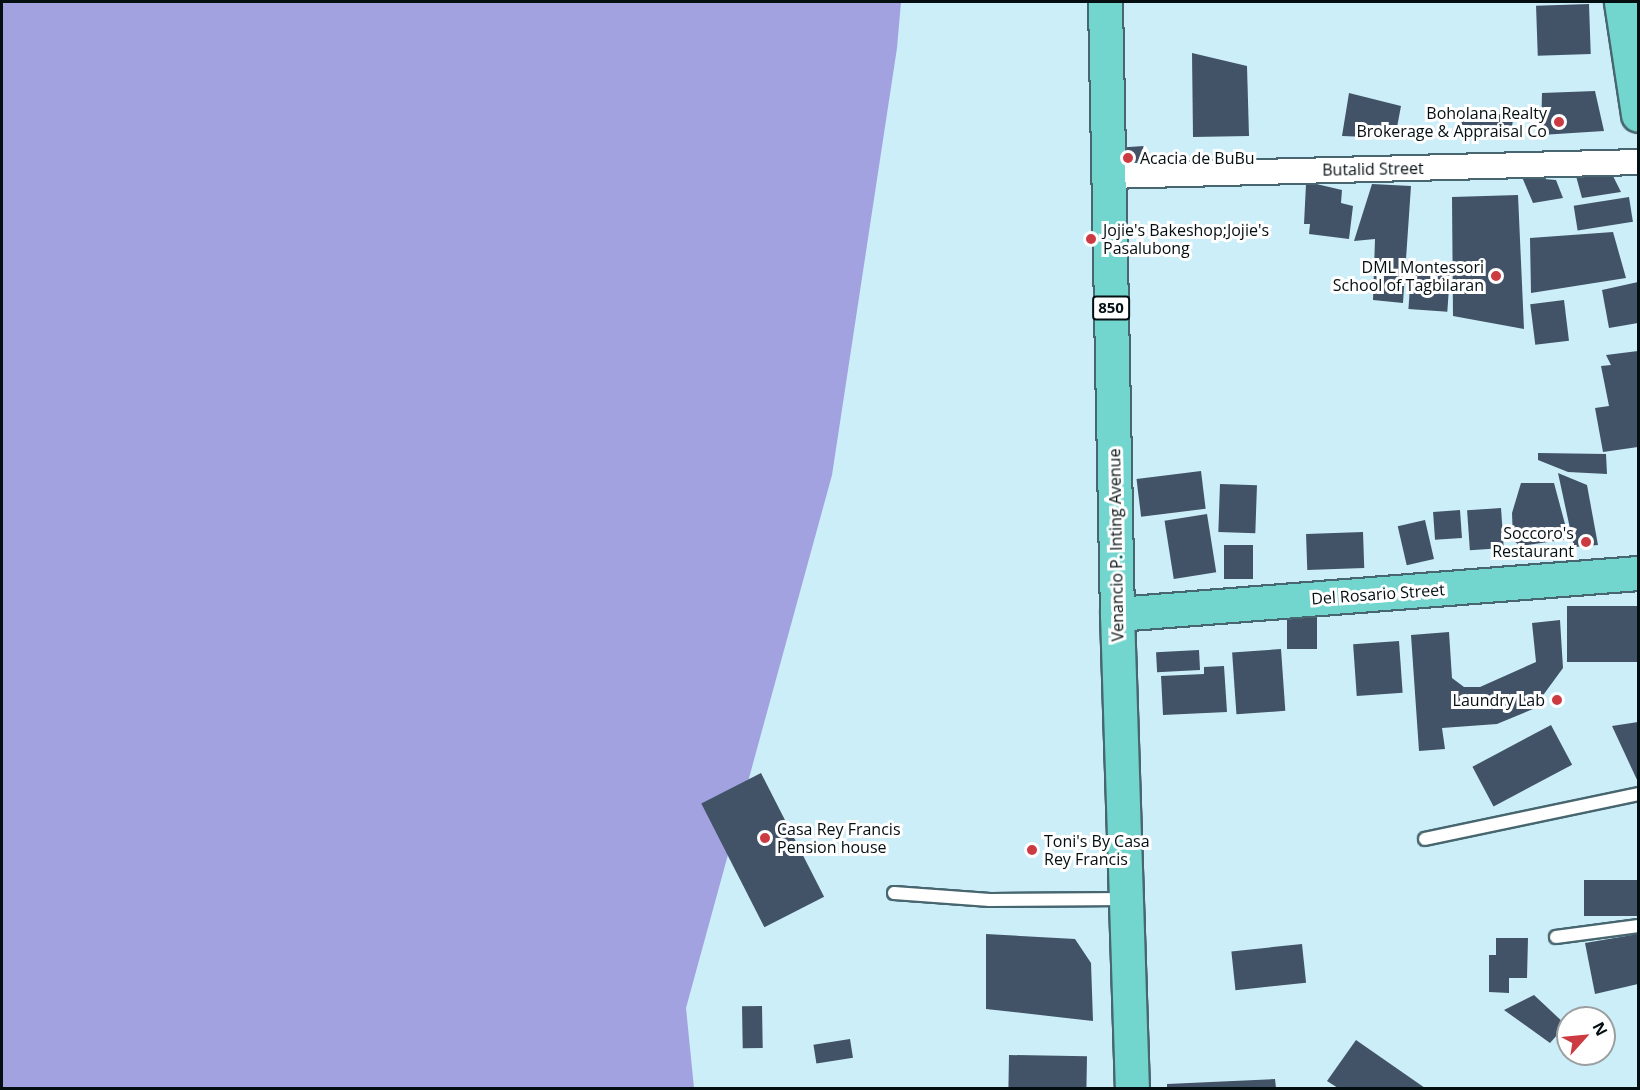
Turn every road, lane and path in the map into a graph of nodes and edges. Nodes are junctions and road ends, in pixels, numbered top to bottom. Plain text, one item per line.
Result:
1 (1105, 2) edge
2 (1621, 2) edge
3 (1638, 115) edge
4 (1638, 162) edge
5 (1108, 176) junction
6 (1638, 573) edge
7 (1117, 614) junction
8 (1638, 794) edge
9 (1425, 839) dead end
10 (894, 893) dead end
11 (1126, 899) junction
12 (1638, 926) edge
13 (1556, 937) dead end
14 (1132, 1089) edge

1 - 5 main road, Venancio P. Inting Avenue / 850
2 - 3 main road
4 - 5 street, Butalid Street
5 - 7 main road, Venancio P. Inting Avenue / 850
6 - 7 main road, Del Rosario Street
7 - 11 main road, Venancio P. Inting Avenue / 850
8 - 9 lane
10 - 11 lane
11 - 14 main road, Venancio P. Inting Avenue / 850
12 - 13 lane

